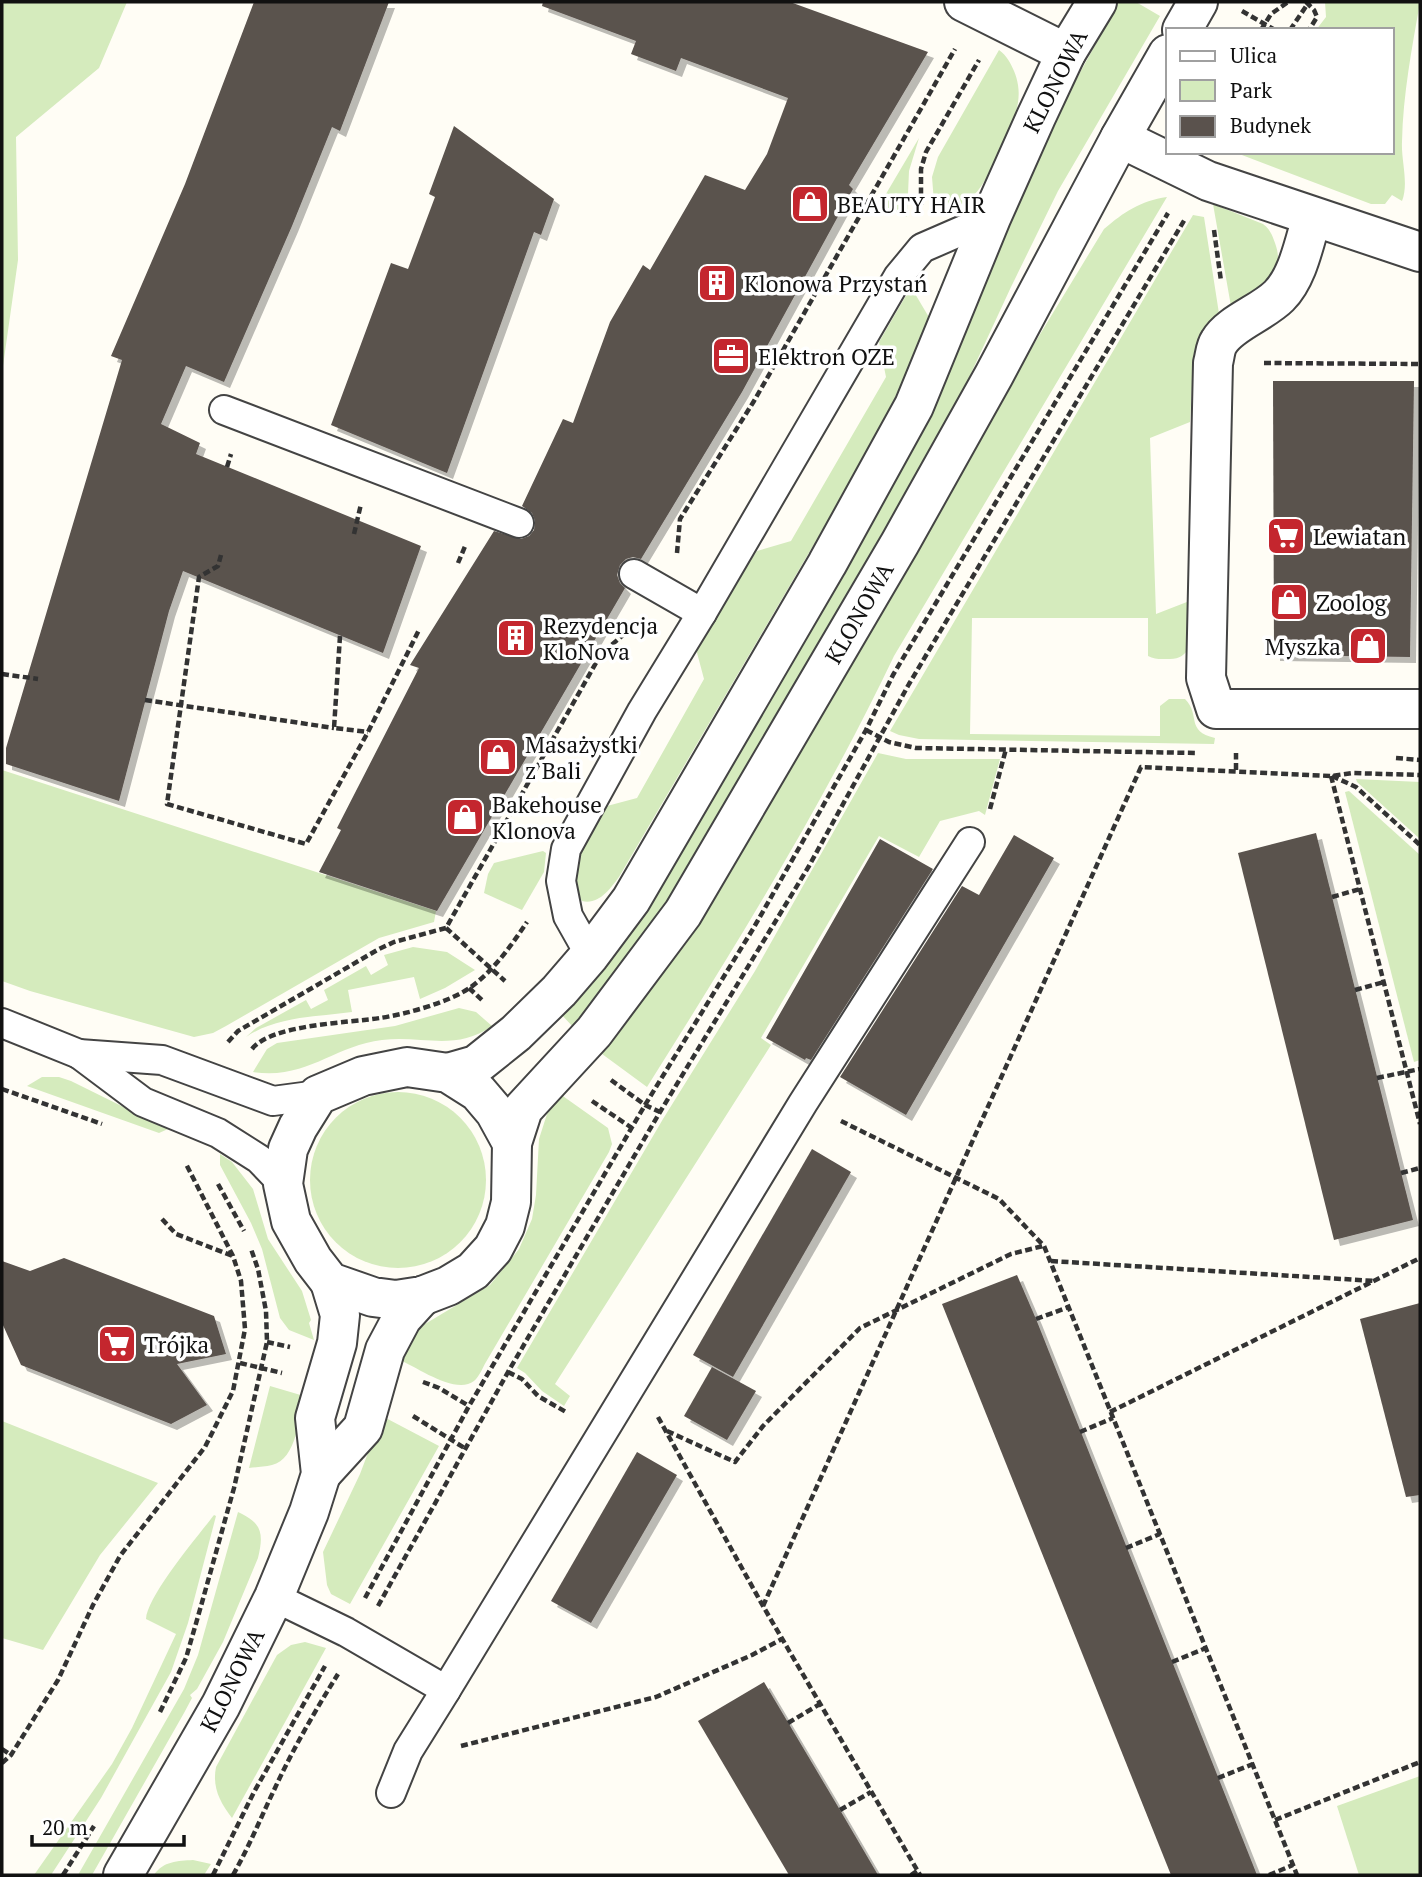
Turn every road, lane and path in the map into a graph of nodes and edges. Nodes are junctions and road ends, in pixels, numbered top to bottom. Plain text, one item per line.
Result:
1 (964, 2) edge
2 (1097, 2) edge
3 (1198, 2) edge
4 (1288, 2) edge
5 (1308, 2) edge
6 (1241, 10) dead end
7 (1265, 24) junction
8 (1183, 28) edge
9 (1262, 28) edge
10 (1272, 28) edge
11 (1291, 28) edge
12 (1310, 28) edge
13 (1066, 53) junction
14 (981, 56) dead end
15 (1166, 58) edge
16 (1120, 138) junction
17 (1170, 209) dead end
18 (1312, 217) junction
19 (991, 218) junction
20 (1186, 218) dead end
21 (1212, 224) dead end
22 (922, 248) junction
23 (1217, 251) dead end
24 (1420, 252) edge
25 (1213, 363) junction
26 (1420, 365) edge
27 (225, 410) dead end
28 (520, 523) dead end
29 (221, 555) dead end
30 (634, 574) dead end
31 (702, 613) junction
32 (419, 630) dead end
33 (340, 636) dead end
34 (2, 674) edge
35 (38, 678) dead end
36 (145, 700) dead end
37 (181, 706) junction
38 (1420, 709) edge
39 (334, 729) junction
40 (866, 730) junction
41 (368, 732) junction
42 (879, 737) junction
43 (1420, 775) edge
44 (1331, 776) junction
45 (970, 842) joint
46 (1420, 845) edge
47 (561, 881) junction
48 (1360, 889) junction
49 (1332, 897) dead end
50 (446, 928) dead end
51 (590, 954) junction
52 (492, 969) junction
53 (1384, 982) junction
54 (513, 988) dead end
55 (1355, 990) dead end
56 (2, 1023) edge
57 (79, 1054) junction
58 (246, 1059) dead end
59 (1420, 1069) edge
60 (1407, 1072) junction
61 (448, 1073) junction
62 (607, 1077) dead end
63 (1377, 1078) dead end
64 (2, 1089) edge
65 (318, 1095) junction
66 (589, 1099) dead end
67 (803, 1103) junction
68 (645, 1105) junction
69 (660, 1112) junction
70 (1420, 1124) edge
71 (105, 1126) dead end
72 (632, 1128) junction
73 (512, 1143) junction
74 (186, 1163) dead end
75 (1420, 1168) edge
76 (1401, 1173) dead end
77 (213, 1175) dead end
78 (957, 1178) junction
79 (283, 1184) junction
80 (162, 1219) dead end
81 (1044, 1246) junction
82 (233, 1256) junction
83 (1420, 1258) edge
84 (1051, 1261) junction
85 (1376, 1281) junction
86 (330, 1282) junction
87 (422, 1296) junction
88 (1069, 1307) junction
89 (898, 1308) junction
90 (1036, 1320) dead end
91 (240, 1363) junction
92 (261, 1368) junction
93 (508, 1372) junction
94 (284, 1374) dead end
95 (418, 1380) dead end
96 (469, 1406) junction
97 (1110, 1412) junction
98 (410, 1414) dead end
99 (1113, 1419) junction
100 (666, 1431) dead end
101 (1080, 1432) dead end
102 (604, 1434) junction
103 (451, 1439) junction
104 (670, 1440) dead end
105 (466, 1449) junction
106 (321, 1474) junction
107 (1160, 1534) junction
108 (1126, 1548) dead end
109 (274, 1597) junction
110 (763, 1606) junction
111 (377, 1607) dead end
112 (346, 1632) junction
113 (782, 1639) junction
114 (1206, 1648) junction
115 (1172, 1662) dead end
116 (341, 1669) dead end
117 (446, 1690) junction
118 (820, 1704) junction
119 (155, 1722) dead end
120 (788, 1723) dead end
121 (2, 1749) edge
122 (408, 1751) junction
123 (11, 1755) junction
124 (1420, 1762) edge
125 (2, 1763) edge
126 (1252, 1764) junction
127 (1218, 1778) dead end
128 (871, 1792) junction
129 (391, 1793) dead end
130 (840, 1810) dead end
131 (98, 1820) dead end
132 (1275, 1820) junction
133 (1293, 1866) junction
134 (918, 1873) edge
135 (63, 1875) edge
136 (123, 1875) edge
137 (213, 1875) edge
138 (233, 1875) edge
139 (911, 1875) edge
140 (1269, 1875) edge
141 (1297, 1875) edge

1 - 13 street
2 - 13 street, KLONOWA
3 - 8 street
4 - 7 path
5 - 11 path
5 - 12 path
6 - 7 path
7 - 9 path
7 - 10 path
13 - 19 street, KLONOWA
14 - 22 path
15 - 16 street, KLONOWA
16 - 18 street
16 - 73 street, KLONOWA
17 - 40 path
18 - 24 street
18 - 25 street
19 - 22 lane
19 - 51 street, KLONOWA
20 - 42 path
21 - 23 path
22 - 31 lane
25 - 26 path
25 - 38 street
27 - 28 lane
29 - 37 path
30 - 31 lane
31 - 47 lane
32 - 41 path
33 - 39 path
34 - 35 path
36 - 37 path
37 - 39 path
37 - 41 path
39 - 41 path
40 - 42 path
40 - 68 path
42 - 45 path
42 - 69 path
43 - 44 path
44 - 46 path
44 - 48 path
44 - 78 path
45 - 67 lane
47 - 51 lane
47 - 52 path
48 - 49 path
48 - 53 path
50 - 52 path
51 - 61 street, KLONOWA
52 - 54 path
52 - 58 path
53 - 55 path
53 - 60 path
56 - 57 lane
57 - 65 lane
57 - 79 lane
59 - 60 path
60 - 63 path
60 - 70 path
61 - 65 street
61 - 73 street
62 - 68 path
64 - 71 path
65 - 79 street
66 - 72 path
67 - 78 path
67 - 102 lane
68 - 69 path
68 - 72 path
69 - 93 path
72 - 96 path
73 - 87 street
74 - 82 path
75 - 76 path
77 - 92 path
78 - 81 path
78 - 89 path
79 - 86 street
80 - 82 path
81 - 84 path
81 - 89 path
82 - 91 path
83 - 85 path
84 - 85 path
84 - 88 path
85 - 97 path
86 - 87 street
86 - 106 street
87 - 106 street
88 - 90 path
88 - 97 path
89 - 100 path
89 - 110 path
91 - 92 path
91 - 123 path
92 - 94 path
92 - 119 path
93 - 102 path
93 - 105 path
95 - 96 path
96 - 103 path
97 - 99 path
98 - 103 path
99 - 101 path
99 - 107 path
102 - 117 lane
103 - 105 path
103 - 112 path
104 - 110 path
105 - 111 path
106 - 109 street, KLONOWA
107 - 108 path
107 - 114 path
109 - 112 lane
109 - 136 street, KLONOWA
110 - 113 path
112 - 117 lane
112 - 137 path
113 - 118 path
113 - 122 path
114 - 115 path
114 - 126 path
116 - 138 path
117 - 122 lane
118 - 120 path
118 - 128 path
121 - 123 path
122 - 129 lane
123 - 125 path
124 - 132 path
126 - 127 path
126 - 132 path
128 - 130 path
128 - 134 path
131 - 135 path
132 - 133 path
133 - 140 path
133 - 141 path
134 - 139 path

